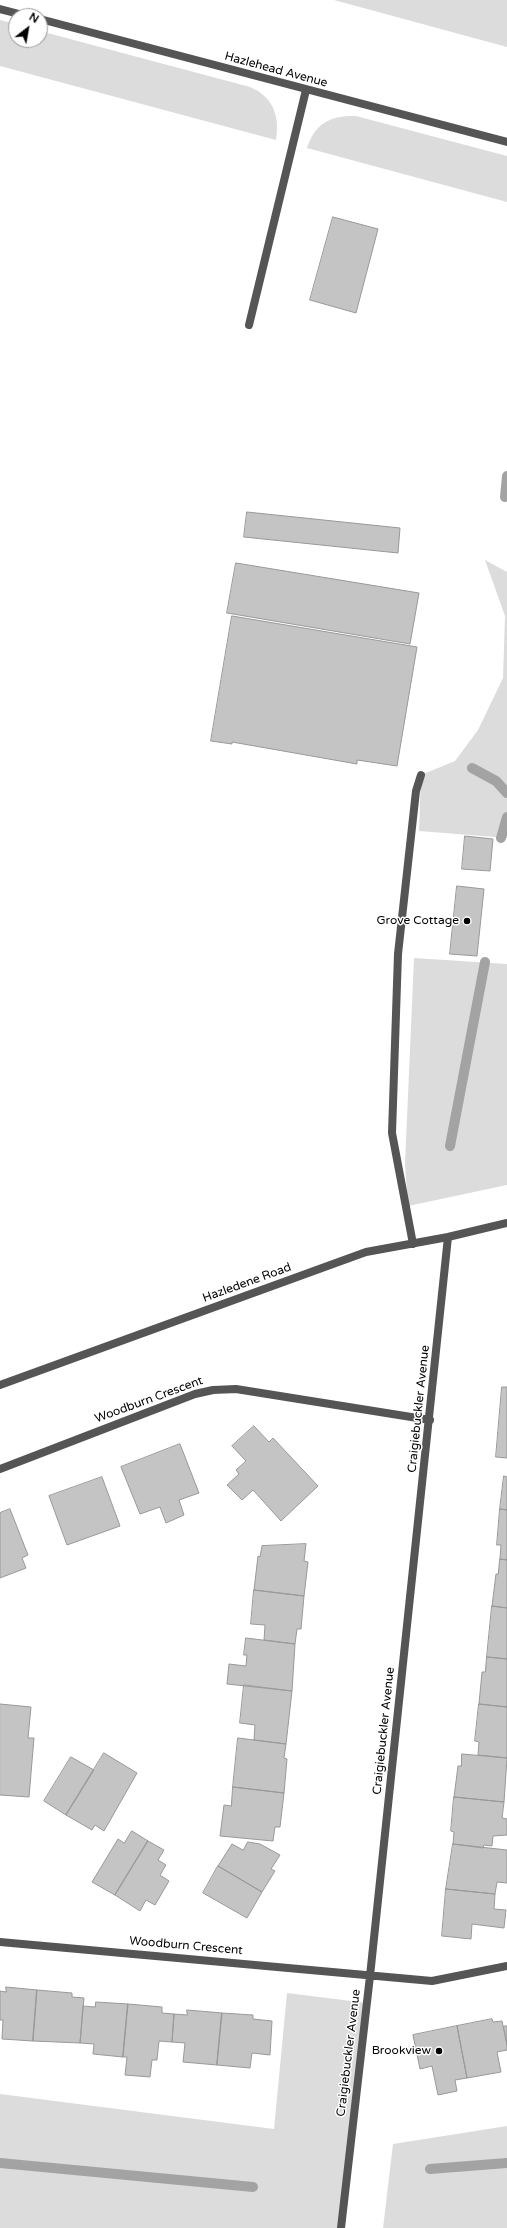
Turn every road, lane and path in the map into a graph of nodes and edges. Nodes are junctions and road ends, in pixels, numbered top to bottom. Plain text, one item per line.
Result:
1 (48, 21) edge
2 (306, 90) junction
3 (507, 142) edge
4 (249, 325) dead end
5 (421, 775) dead end
6 (507, 1223) edge
7 (448, 1237) junction
8 (413, 1244) junction
9 (0, 1385) edge
10 (430, 1420) junction
11 (0, 1469) edge
12 (0, 1942) edge
13 (507, 1966) edge
14 (370, 1976) junction
15 (341, 2228) edge

1 - 2 street, Hazlehead Avenue
2 - 3 street, Hazlehead Avenue
2 - 4 street
5 - 8 street
6 - 7 street, Hazledene Road
7 - 8 street, Hazledene Road
7 - 10 street, Craigiebuckler Avenue
8 - 9 street, Hazledene Road
10 - 11 street, Woodburn Crescent
10 - 14 street, Craigiebuckler Avenue
12 - 14 street, Woodburn Crescent
13 - 14 street, Woodburn Crescent
14 - 15 street, Craigiebuckler Avenue

